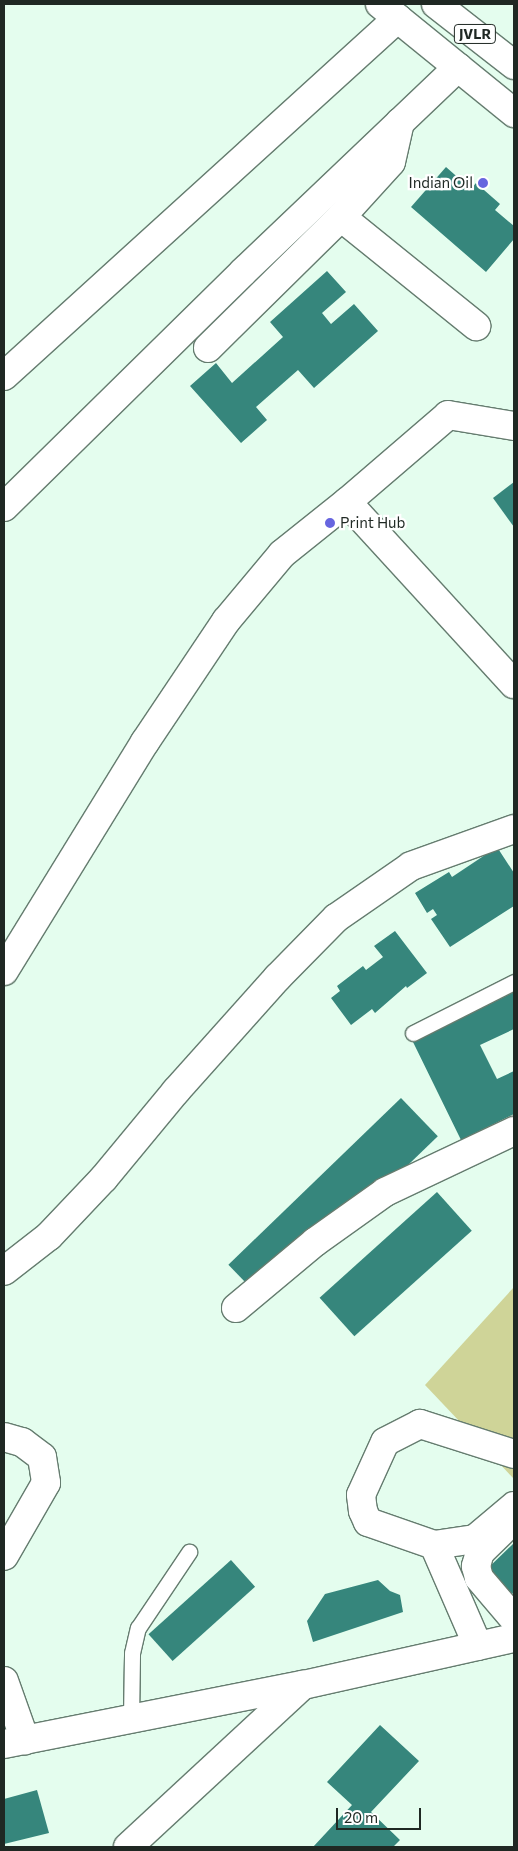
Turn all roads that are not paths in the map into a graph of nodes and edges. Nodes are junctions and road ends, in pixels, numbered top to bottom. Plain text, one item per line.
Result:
1 (436, 4) edge
2 (389, 11) edge
3 (514, 65) edge
4 (458, 67) junction
5 (514, 113) edge
6 (400, 122) junction
7 (341, 217) junction
8 (476, 326) dead end
9 (208, 348) dead end
10 (4, 376) edge
11 (514, 426) edge
12 (347, 502) junction
13 (4, 507) edge
14 (514, 684) edge
15 (514, 829) edge
16 (4, 971) edge
17 (514, 982) edge
18 (413, 1033) dead end
19 (514, 1131) edge
20 (4, 1271) edge
21 (236, 1308) dead end
22 (4, 1437) edge
23 (514, 1454) edge
24 (514, 1506) edge
25 (514, 1519) edge
26 (434, 1545) junction
27 (190, 1552) dead end
28 (4, 1556) edge
29 (514, 1619) edge
30 (514, 1638) edge
31 (478, 1646) junction
32 (4, 1681) edge
33 (303, 1685) junction
34 (131, 1719) junction
35 (14, 1742) edge
36 (128, 1847) edge

1 - 3 street, JVLR
2 - 4 street
2 - 10 street
4 - 5 street
4 - 6 street
6 - 7 street
6 - 13 street
7 - 8 street
7 - 9 street
11 - 12 street
12 - 14 street
12 - 16 street
15 - 20 street
17 - 18 lane
19 - 21 street
22 - 28 street
23 - 26 street
24 - 26 street
25 - 29 street
26 - 31 street
27 - 34 lane
30 - 31 street
31 - 33 street
32 - 35 street
33 - 34 street
33 - 36 street
34 - 35 street

